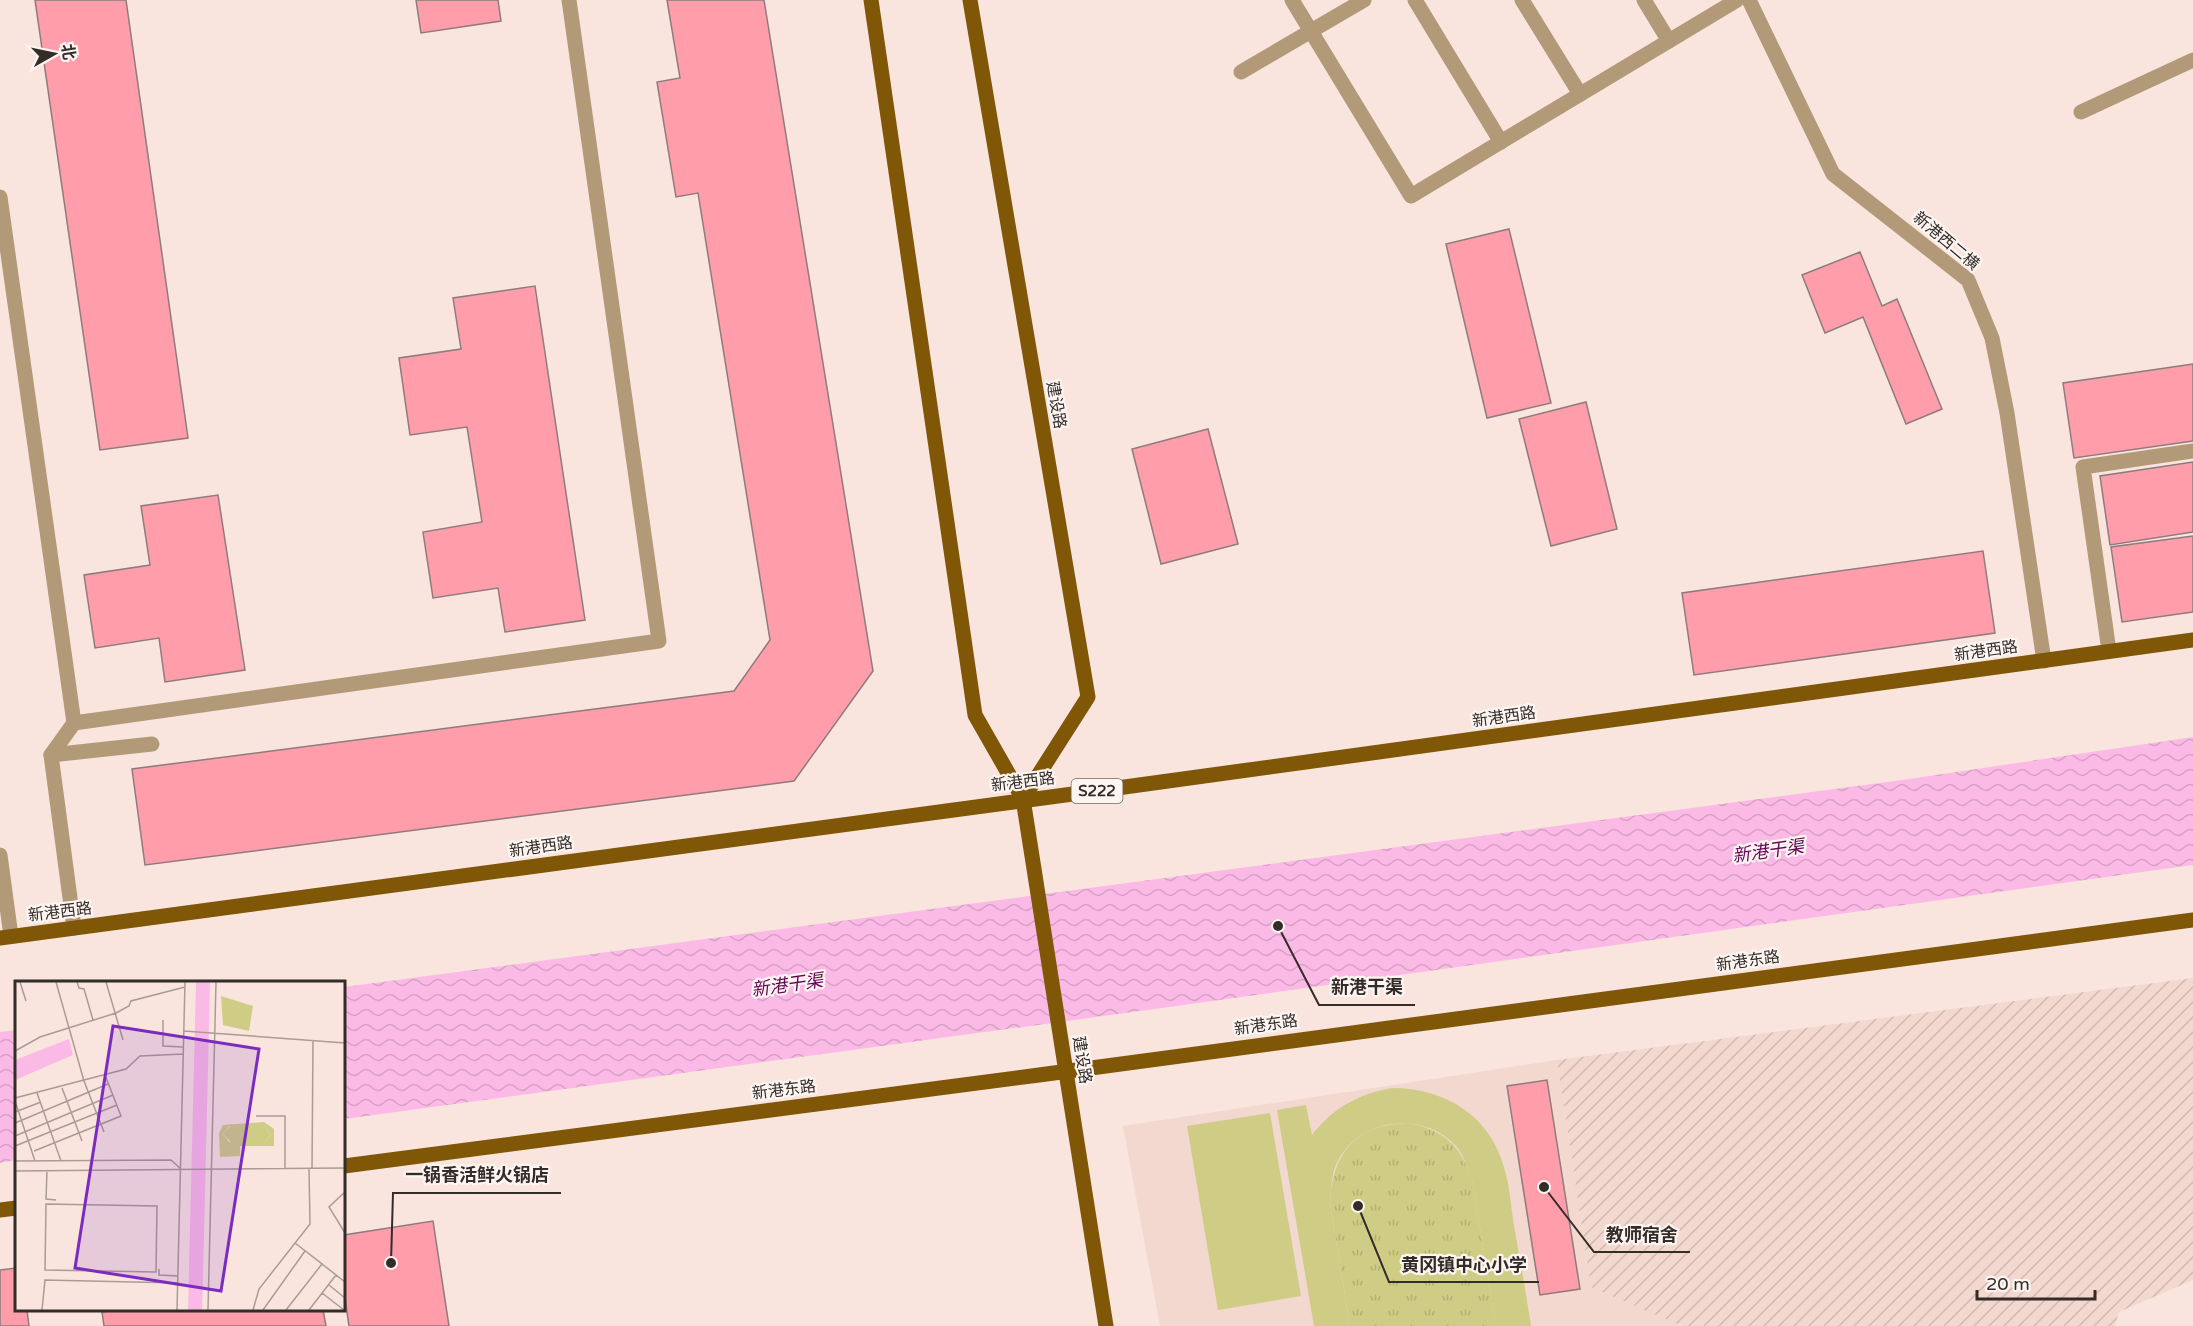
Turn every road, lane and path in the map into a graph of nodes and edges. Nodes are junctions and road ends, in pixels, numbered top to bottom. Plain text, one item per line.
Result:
1 (569, 0) edge
2 (871, 0) edge
3 (970, 0) edge
4 (1292, 0) edge
5 (1364, 0) edge
6 (1415, 0) edge
7 (1522, 0) edge
8 (1644, 0) edge
9 (1737, 0) edge
10 (1749, 0) edge
11 (1311, 32) junction
12 (1669, 41) junction
13 (2193, 60) edge
14 (1241, 72) dead end
15 (1580, 94) junction
16 (2081, 112) dead end
17 (1501, 142) junction
18 (0, 197) edge
19 (2193, 451) edge
20 (2193, 640) edge
21 (2109, 651) junction
22 (2044, 661) junction
23 (74, 723) junction
24 (152, 744) dead end
25 (51, 755) junction
26 (1023, 799) junction
27 (0, 855) edge
28 (2193, 920) edge
29 (74, 928) junction
30 (6, 937) edge
31 (1066, 1070) junction
32 (345, 1166) edge
33 (15, 1208) edge
34 (0, 1210) edge
35 (1106, 1326) edge

1 - 23 street
2 - 26 main road, 建设路
3 - 26 main road, 建设路
4 - 11 street
5 - 11 street
6 - 17 street
7 - 15 street
8 - 12 street
9 - 12 street
10 - 22 street, 新港西二横
11 - 14 street
11 - 17 street
12 - 15 street
13 - 16 street
15 - 17 street
18 - 23 street
19 - 21 street
20 - 21 main road, 新港西路 / S222
21 - 22 main road, 新港西路 / S222
22 - 26 main road, 新港西路 / S222
23 - 25 street
24 - 25 street
25 - 29 street
26 - 29 main road, 新港西路 / S222
26 - 31 main road, 建设路
27 - 30 street
28 - 31 main road, 新港东路
29 - 30 main road, 新港西路 / S222
31 - 32 main road, 新港东路
31 - 35 main road, 建设路
33 - 34 main road

